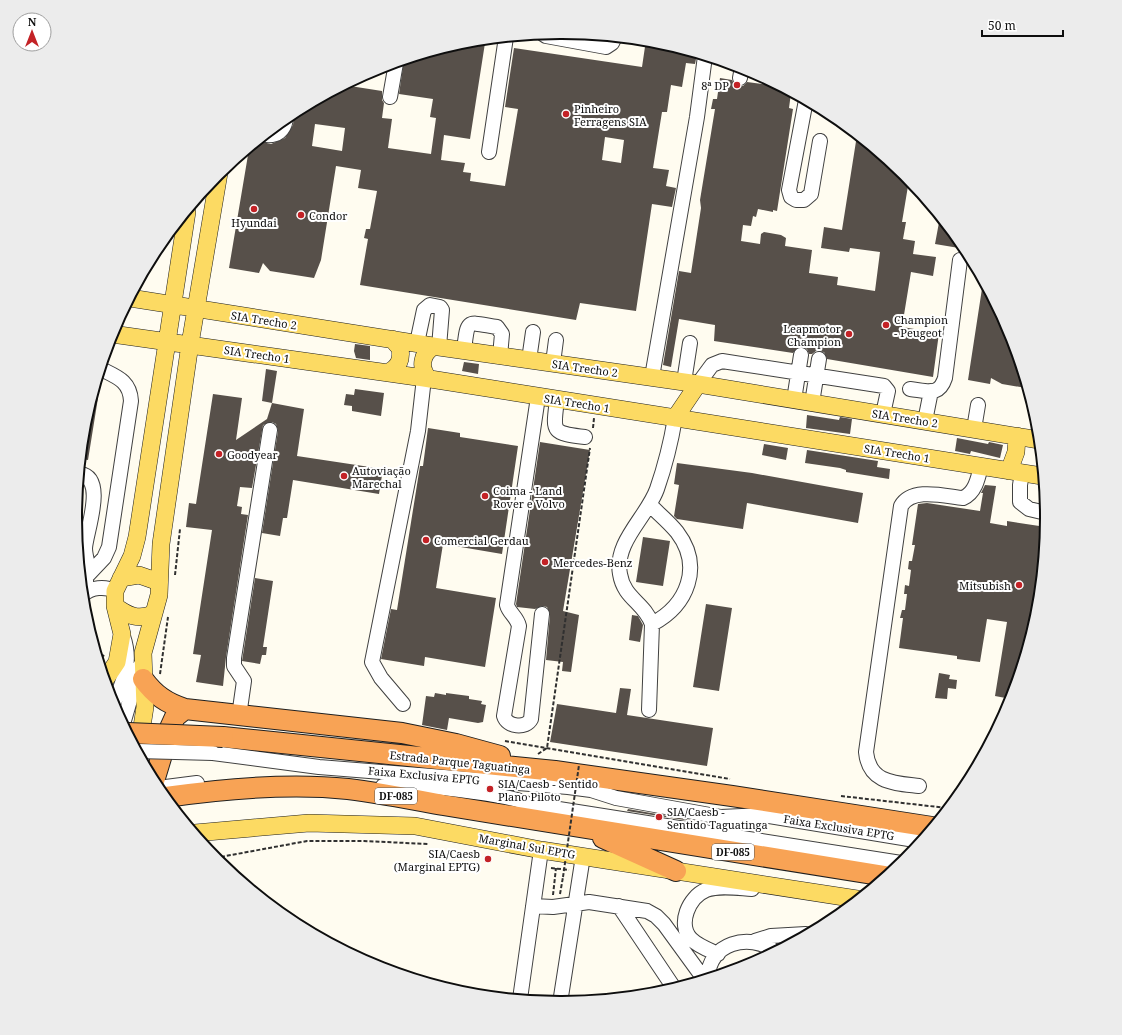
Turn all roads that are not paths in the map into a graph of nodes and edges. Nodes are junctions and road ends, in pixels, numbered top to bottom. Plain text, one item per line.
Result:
1 (563, 39) edge
2 (505, 42) edge
3 (612, 42) edge
4 (704, 61) edge
5 (395, 69) edge
6 (390, 97) dead end
7 (805, 106) edge
8 (284, 128) edge
9 (274, 135) edge
10 (820, 141) dead end
11 (489, 152) dead end
12 (217, 185) edge
13 (186, 220) edge
14 (960, 260) dead end
15 (136, 299) edge
16 (173, 304) junction
17 (196, 309) junction
18 (532, 332) dead end
19 (119, 335) edge
20 (392, 339) junction
21 (556, 340) dead end
22 (167, 341) junction
23 (417, 343) junction
24 (690, 343) dead end
25 (190, 344) junction
26 (436, 346) junction
27 (464, 350) junction
28 (801, 355) dead end
29 (500, 356) junction
30 (818, 359) dead end
31 (529, 360) junction
32 (553, 364) junction
33 (106, 372) edge
34 (798, 372) junction
35 (387, 373) junction
36 (816, 375) junction
37 (652, 377) junction
38 (426, 379) junction
39 (691, 383) junction
40 (910, 389) dead end
41 (931, 391) junction
42 (538, 397) junction
43 (557, 400) junction
44 (794, 400) junction
45 (812, 403) junction
46 (978, 405) dead end
47 (883, 414) junction
48 (675, 418) junction
49 (925, 421) junction
50 (974, 429) junction
51 (270, 430) dead end
52 (1017, 436) junction
53 (589, 437) road end
54 (1032, 439) edge
55 (981, 466) junction
56 (1016, 472) junction
57 (1037, 475) edge
58 (85, 476) edge
59 (650, 505) junction
60 (1040, 511) edge
61 (90, 572) junction
62 (87, 576) edge
63 (166, 581) junction
64 (89, 591) edge
65 (117, 592) junction
66 (161, 612) junction
67 (542, 614) dead end
68 (652, 624) junction
69 (122, 634) junction
70 (143, 653) junction
71 (109, 674) edge
72 (151, 678) junction
73 (117, 696) edge
74 (403, 704) dead end
75 (185, 709) junction
76 (649, 710) dead end
77 (126, 715) edge
78 (239, 716) junction
79 (135, 734) edge
80 (139, 743) edge
81 (218, 745) junction
82 (144, 751) edge
83 (555, 771) junction
84 (157, 773) edge
85 (209, 786) junction
86 (919, 786) dead end
87 (166, 788) edge
88 (172, 796) edge
89 (927, 826) edge
90 (581, 828) junction
91 (201, 833) edge
92 (914, 840) edge
93 (541, 850) junction
94 (583, 856) junction
95 (893, 862) edge
96 (676, 871) junction
97 (878, 875) edge
98 (788, 889) junction
99 (851, 898) edge
100 (575, 903) junction
101 (533, 906) junction
102 (619, 906) junction
103 (794, 935) edge
104 (755, 941) junction
105 (770, 948) edge
106 (718, 954) junction
107 (709, 973) edge
108 (701, 975) edge
109 (671, 983) edge
110 (521, 994) edge
111 (561, 996) edge

1 - 3 street
2 - 11 street
4 - 37 street
5 - 6 street
7 - 10 street
8 - 9 street
12 - 17 main road
13 - 16 main road
14 - 41 street
15 - 16 main road, SIA Trecho 2
16 - 17 main road, SIA Trecho 2
16 - 22 main road
17 - 20 main road, SIA Trecho 2
17 - 25 main road
18 - 31 street
19 - 22 main road, SIA Trecho 1
20 - 23 main road, SIA Trecho 2
20 - 35 main road
21 - 32 street
22 - 25 main road, SIA Trecho 1
22 - 65 main road
23 - 26 main road, SIA Trecho 2
23 - 26 street
24 - 39 street
25 - 35 main road, SIA Trecho 1
25 - 63 main road
26 - 27 main road, SIA Trecho 2
26 - 38 main road
27 - 29 main road, SIA Trecho 2
27 - 29 street
28 - 34 street
29 - 31 main road, SIA Trecho 2
30 - 36 street
31 - 32 main road, SIA Trecho 2
32 - 37 main road, SIA Trecho 2
33 - 61 street
34 - 36 street
34 - 39 street
34 - 44 street
35 - 38 main road, SIA Trecho 1
36 - 45 street
36 - 47 street
37 - 39 main road, SIA Trecho 2
38 - 42 main road, SIA Trecho 1
38 - 74 street
39 - 44 main road, SIA Trecho 2
39 - 48 main road
40 - 41 street
41 - 49 street
42 - 43 main road, SIA Trecho 1
42 - 67 street
43 - 48 main road, SIA Trecho 1
43 - 53 street
44 - 45 main road, SIA Trecho 2
45 - 47 main road, SIA Trecho 2
46 - 50 street
47 - 49 main road, SIA Trecho 2
48 - 55 main road, SIA Trecho 1
48 - 59 street
49 - 50 main road, SIA Trecho 2
50 - 52 main road, SIA Trecho 2
51 - 78 street
52 - 54 main road, SIA Trecho 2
52 - 56 main road
55 - 56 main road, SIA Trecho 1
55 - 86 street
56 - 57 main road, SIA Trecho 1
56 - 60 street
58 - 61 street
59 - 68 street
59 - 68 street
61 - 62 street
63 - 65 main road
63 - 66 main road
64 - 65 street
65 - 66 main road
65 - 69 main road
66 - 70 main road
68 - 76 street
69 - 71 main road
69 - 73 street
70 - 72 main road
70 - 77 street
72 - 75 highway
72 - 80 main road
75 - 78 highway
75 - 84 highway
78 - 83 highway
79 - 81 highway, Estrada Parque Taguatinga, bridge
81 - 82 street, Faixa Exclusiva EPTG, bridge
81 - 83 highway, Estrada Parque Taguatinga
81 - 92 street, Faixa Exclusiva EPTG
83 - 89 highway, Estrada Parque Taguatinga
85 - 87 street, Faixa Exclusiva EPTG
85 - 88 highway, DF-085
85 - 90 highway, DF-085
85 - 95 street, Faixa Exclusiva EPTG
90 - 96 highway
90 - 97 highway, DF-085
91 - 93 main road, Marginal Sul EPTG
93 - 94 main road, Marginal Sul EPTG
93 - 101 street
94 - 96 main road, Marginal Sul EPTG
94 - 100 street
96 - 98 main road, Marginal Sul EPTG
98 - 99 main road, Marginal Sul EPTG
98 - 106 street
100 - 101 street
100 - 102 street
100 - 111 street
101 - 110 street
102 - 108 street
102 - 109 street
103 - 104 street
104 - 105 street
104 - 106 street
106 - 107 street

